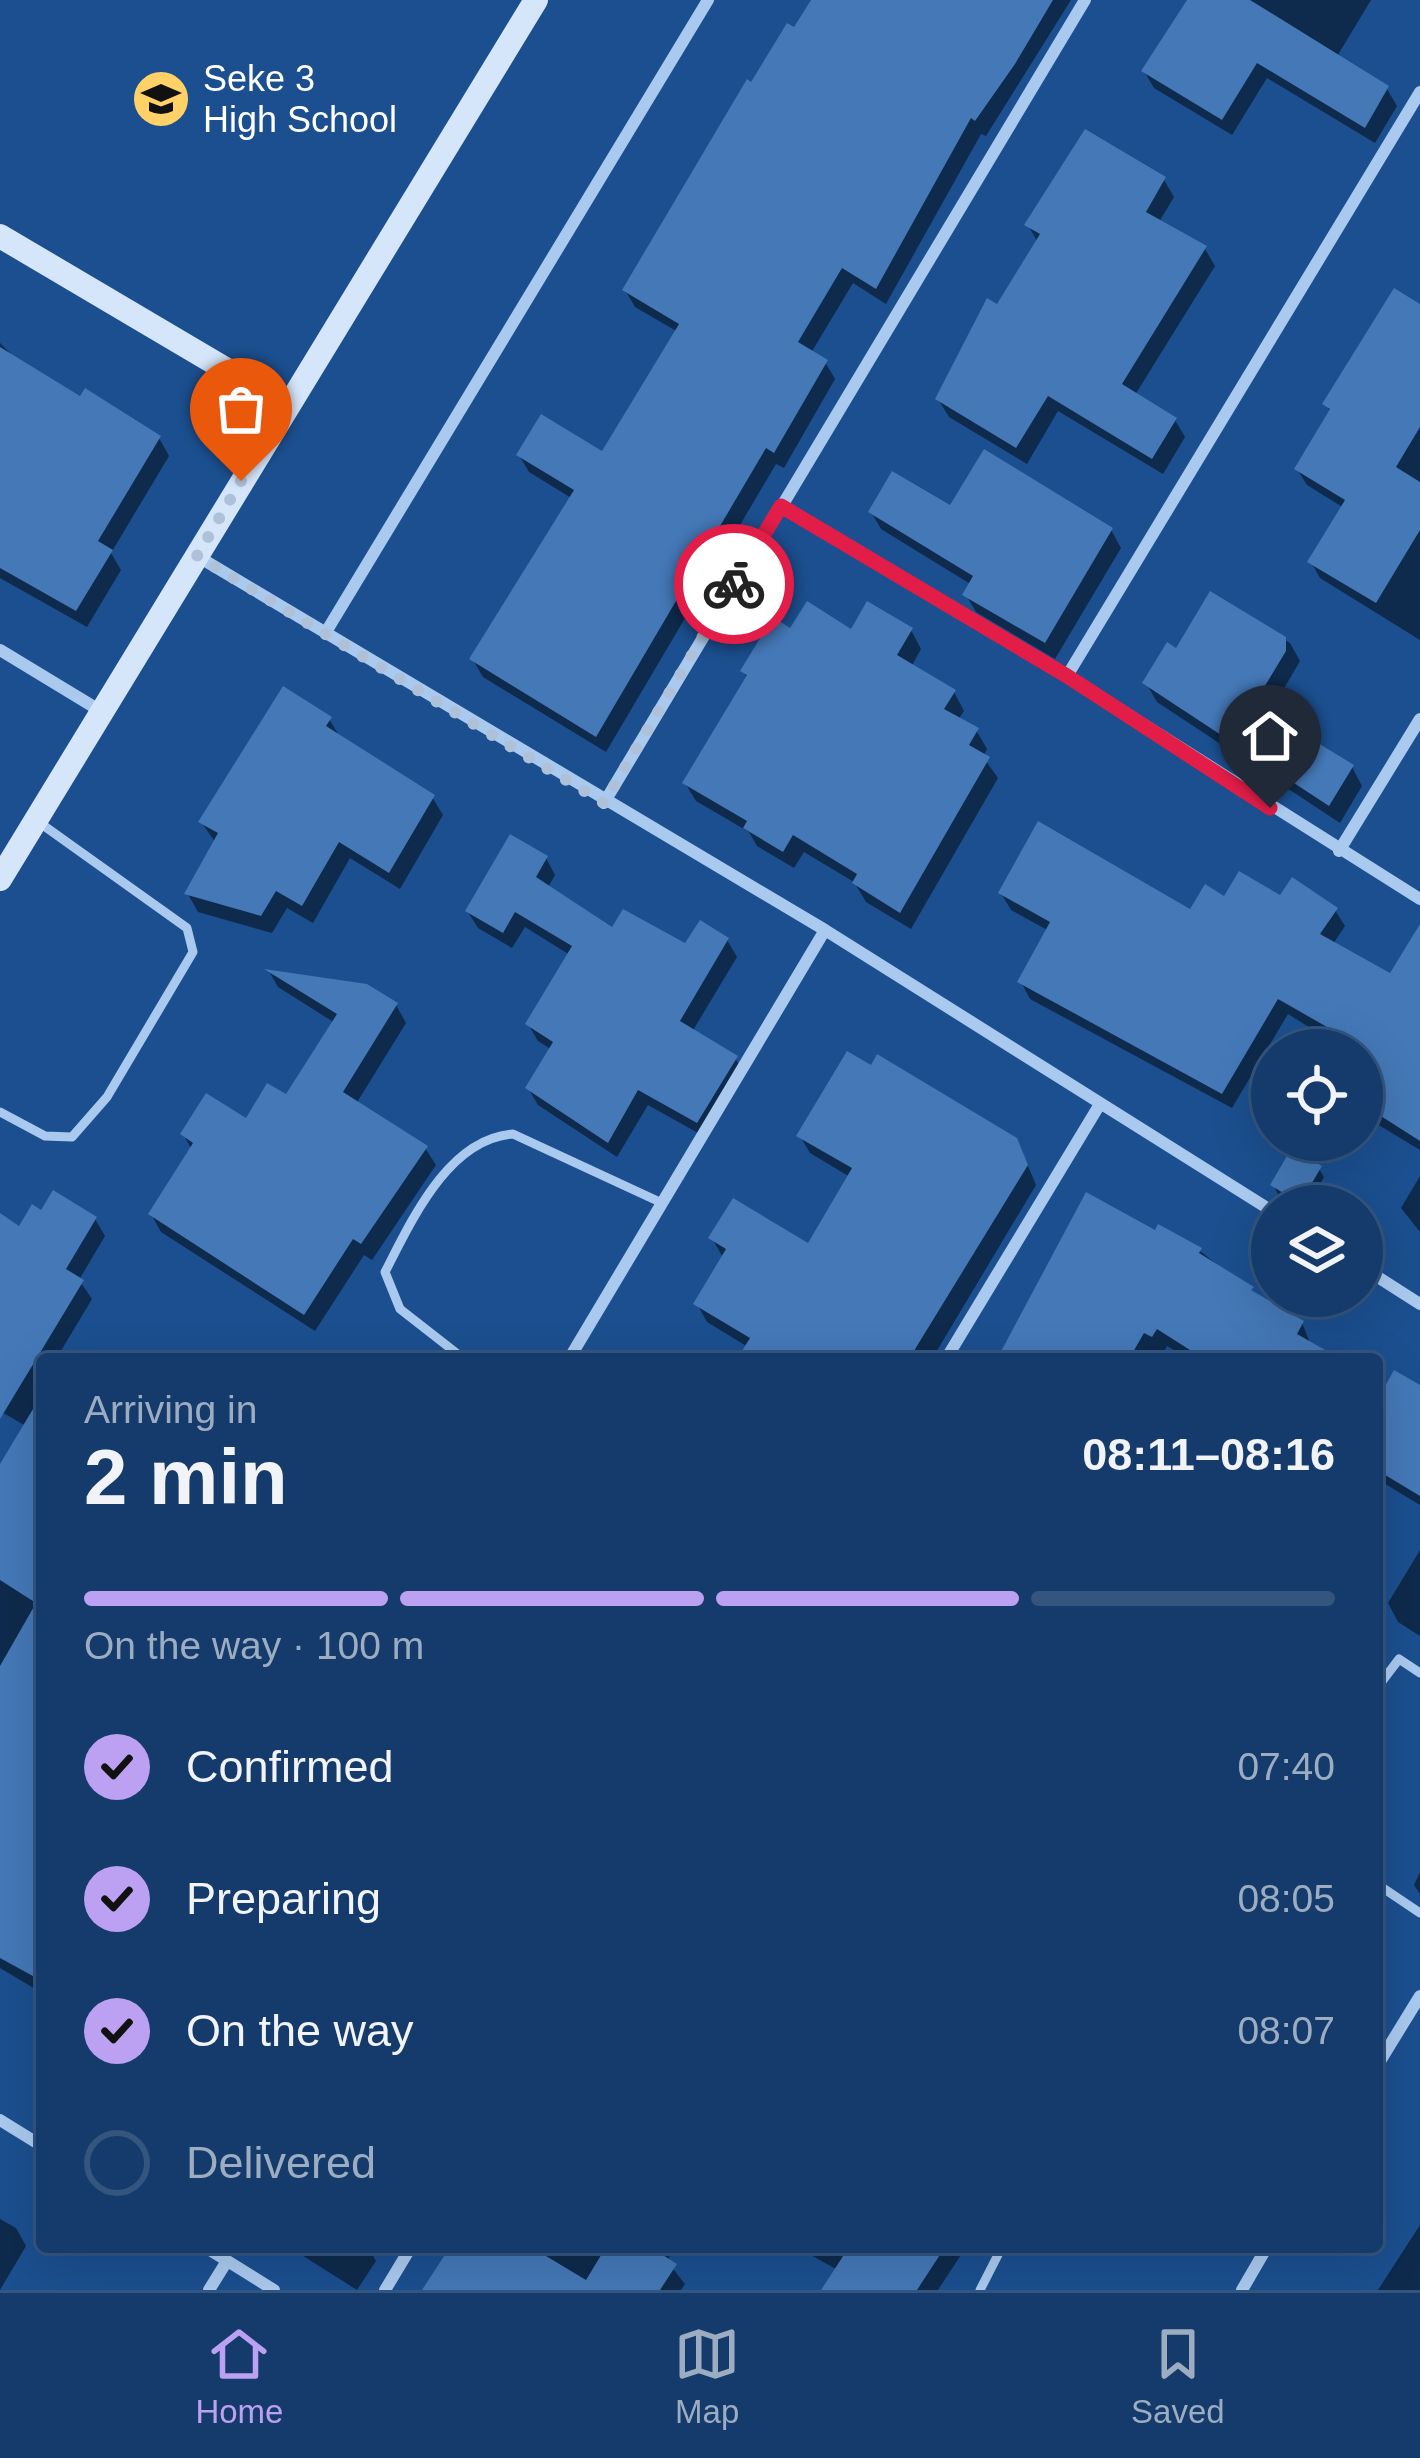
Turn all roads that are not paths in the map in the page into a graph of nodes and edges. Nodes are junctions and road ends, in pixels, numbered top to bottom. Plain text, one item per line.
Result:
1 (536, 0) edge
2 (708, 0) edge
3 (1085, 0) edge
4 (1420, 92) edge
5 (0, 236) edge
6 (286, 405) junction
7 (781, 506) junction
8 (197, 556) junction
9 (326, 632) junction
10 (0, 650) edge
11 (1067, 676) junction
12 (99, 710) junction
13 (1420, 719) edge
14 (604, 803) junction
15 (36, 819) junction
16 (1340, 851) junction
17 (0, 879) edge
18 (1420, 899) edge
19 (825, 930) junction
20 (1100, 1104) junction
21 (0, 1112) edge
22 (1251, 1198) edge
23 (662, 1203) junction
24 (1383, 1280) edge
25 (1420, 1304) edge
26 (456, 1353) edge
27 (573, 1353) edge
28 (950, 1353) edge
29 (1420, 1673) edge
30 (1383, 1680) edge
31 (1383, 1888) edge
32 (1420, 1913) edge
33 (1420, 1996) edge
34 (1383, 2056) edge
35 (0, 2120) edge
36 (36, 2142) edge
37 (214, 2253) edge
38 (407, 2253) edge
39 (999, 2253) edge
40 (1264, 2253) edge
41 (227, 2261) junction
42 (209, 2290) edge
43 (274, 2290) edge
44 (385, 2290) edge
45 (980, 2290) edge
46 (1242, 2290) edge

1 - 6 street
2 - 9 street
3 - 7 street
4 - 11 street
5 - 6 street
6 - 8 street
7 - 11 street
7 - 14 street
8 - 9 street
8 - 12 street
9 - 14 street
10 - 12 street
11 - 16 street
12 - 15 street
13 - 16 street
14 - 19 street
15 - 17 street
15 - 21 lane
16 - 18 street
19 - 20 street
19 - 23 street
20 - 22 street
20 - 28 street
23 - 26 lane
23 - 27 street
24 - 25 street
29 - 30 lane
31 - 32 lane
33 - 34 street
35 - 36 street
37 - 41 street
38 - 44 street
39 - 45 lane
40 - 46 street
41 - 42 street
41 - 43 street

